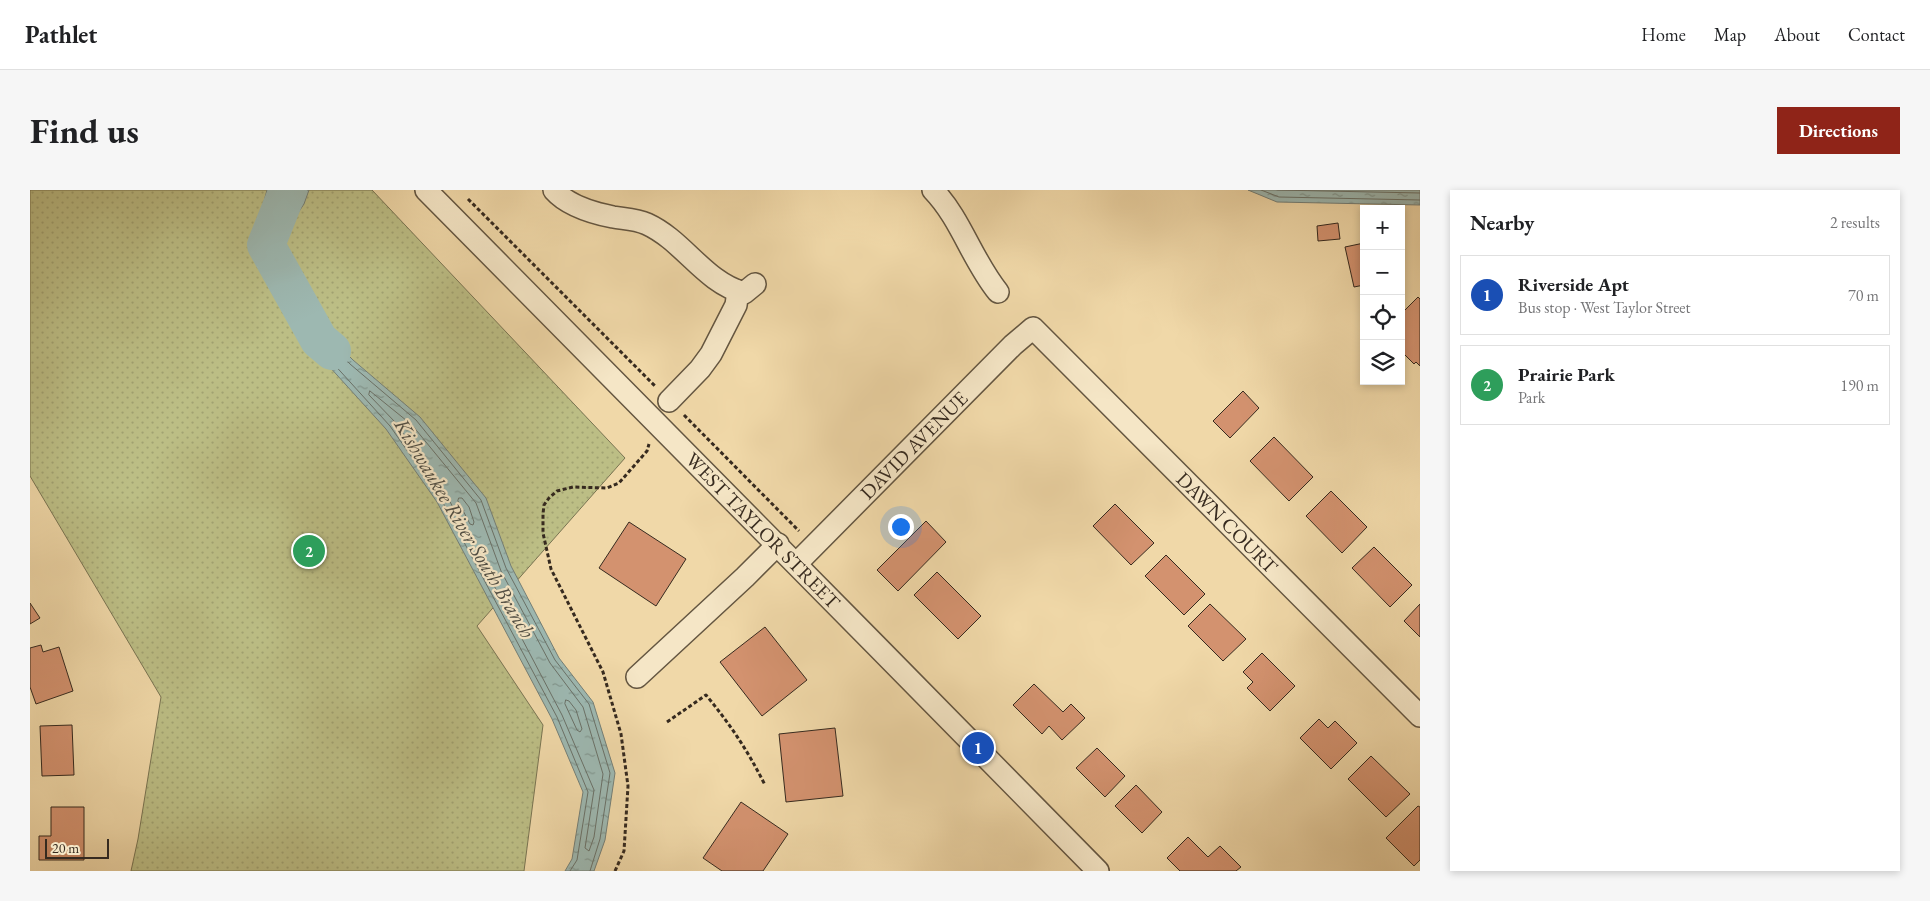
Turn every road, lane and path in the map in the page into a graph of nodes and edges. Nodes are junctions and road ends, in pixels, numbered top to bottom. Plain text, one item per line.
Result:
1 (426, 190) edge
2 (554, 190) edge
3 (933, 190) edge
4 (465, 196) dead end
5 (998, 292) dead end
6 (1033, 328) joint
7 (669, 401) junction
8 (656, 424) junction
9 (778, 544) junction
10 (813, 546) junction
11 (797, 563) junction
12 (637, 677) dead end
13 (1420, 716) edge
14 (667, 722) dead end
15 (765, 785) dead end
16 (615, 871) edge
17 (1098, 871) edge

1 - 8 street, WEST TAYLOR STREET
2 - 7 street
3 - 5 street
4 - 7 path
6 - 10 street, DAVID AVENUE
6 - 13 street, DAWN COURT
7 - 10 path
8 - 9 street, WEST TAYLOR STREET
8 - 16 path
9 - 11 street, WEST TAYLOR STREET
9 - 12 street
10 - 11 street, DAVID AVENUE
11 - 17 street, WEST TAYLOR STREET
14 - 15 path

